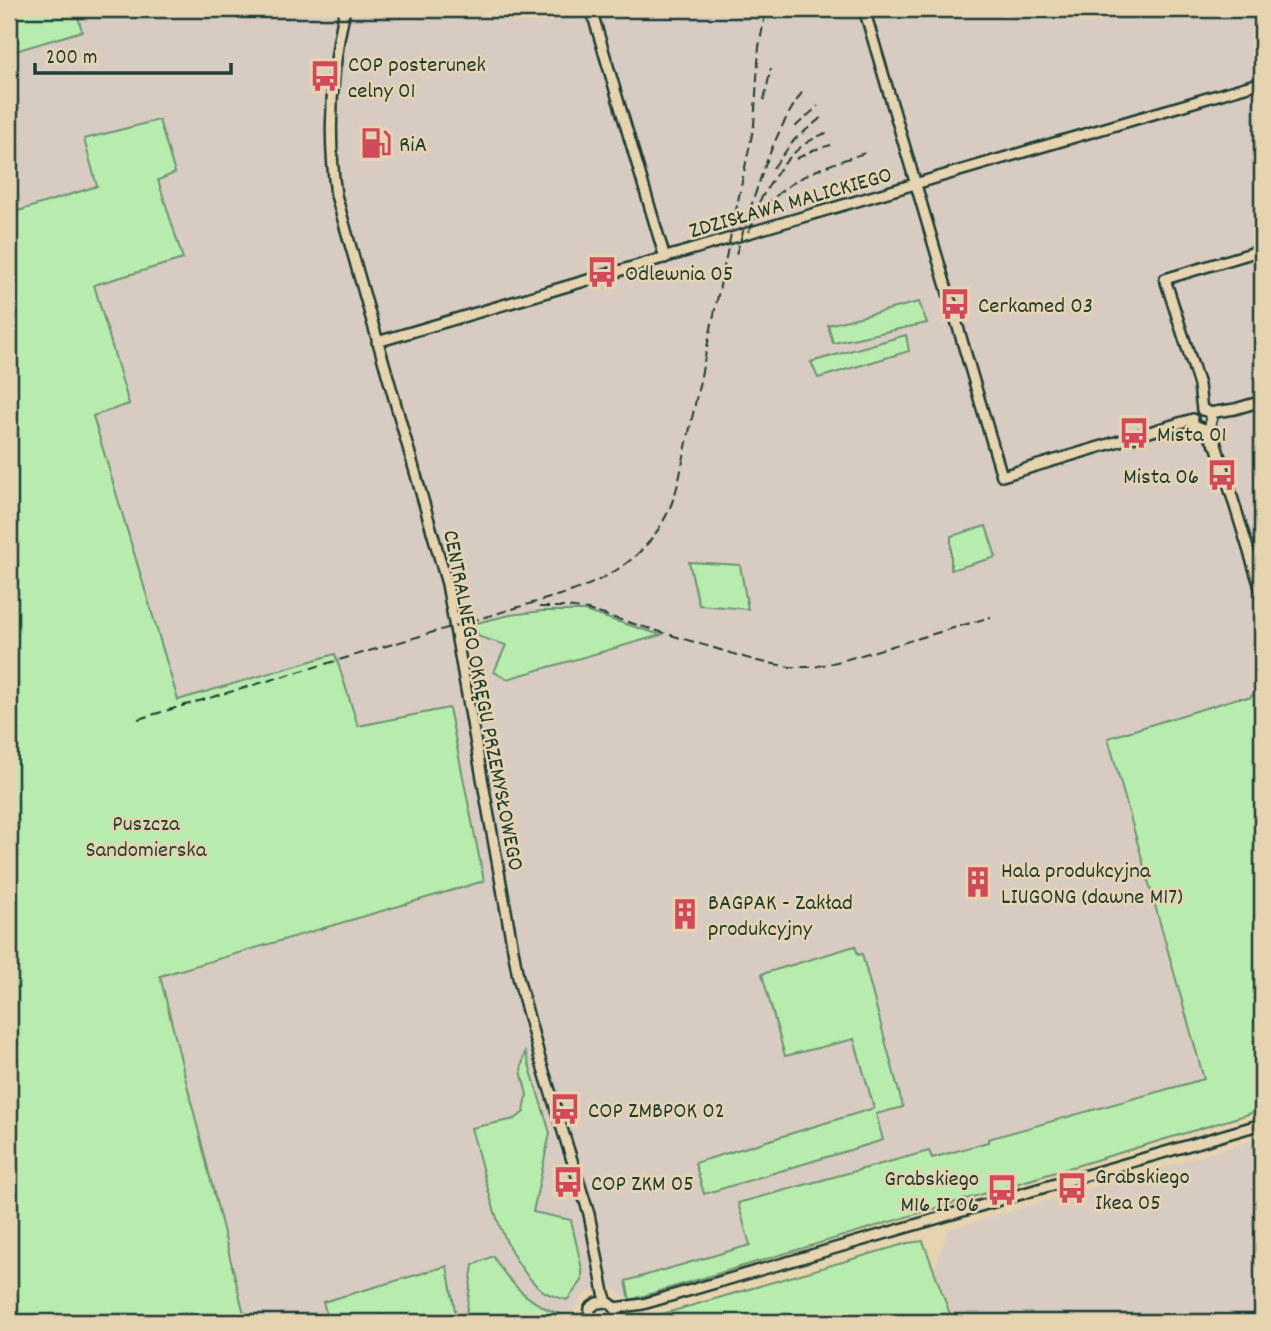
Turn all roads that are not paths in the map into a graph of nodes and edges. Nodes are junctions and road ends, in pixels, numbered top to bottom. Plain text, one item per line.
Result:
1 (345, 9) edge
2 (590, 9) edge
3 (864, 9) edge
4 (1262, 82) edge
5 (916, 184) junction
6 (1262, 250) edge
7 (664, 258) junction
8 (377, 342) junction
9 (1262, 401) edge
10 (1204, 420) junction
11 (1260, 581) edge
12 (1262, 594) edge
13 (1262, 613) edge
14 (1262, 622) edge
15 (1262, 1124) edge
16 (602, 1302) junction
17 (617, 1315) edge
18 (589, 1322) edge

1 - 8 street, CENTRALNEGO OKRĘGU PRZEMYSŁOWEGO
2 - 7 street
3 - 5 street
4 - 5 street
5 - 7 street, ZDZISŁAWA MALICKIEGO
5 - 10 street, ZDZISŁAWA MALICKIEGO
6 - 10 street
7 - 8 street, ZDZISŁAWA MALICKIEGO
8 - 16 street, CENTRALNEGO OKRĘGU PRZEMYSŁOWEGO
9 - 10 street, ZDZISŁAWA MALICKIEGO
10 - 11 street
11 - 12 street
13 - 14 street
15 - 17 street
16 - 17 street
16 - 18 street

